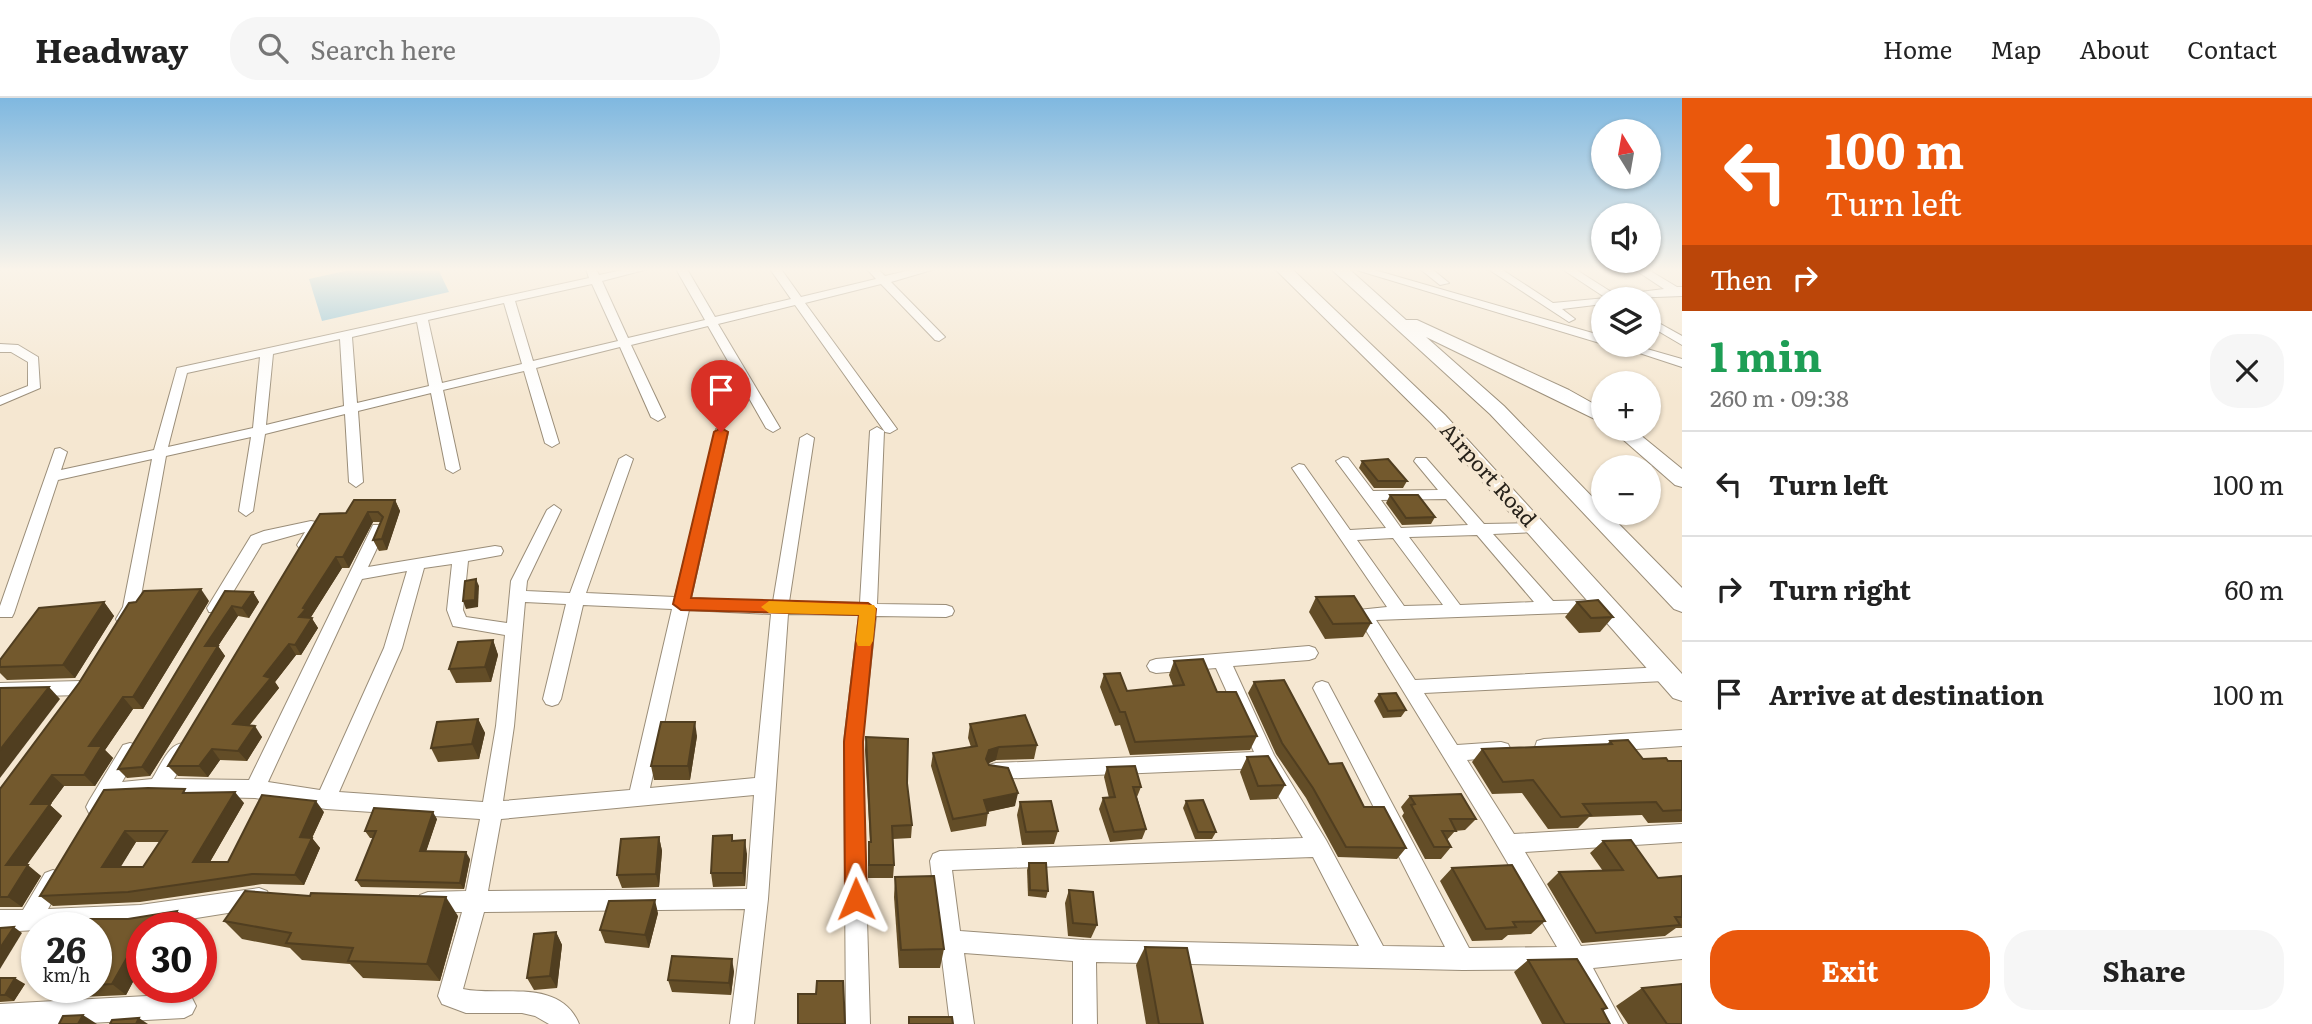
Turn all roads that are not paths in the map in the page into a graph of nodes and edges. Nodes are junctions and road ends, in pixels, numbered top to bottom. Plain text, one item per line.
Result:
1 (453, 312) edge
2 (513, 312) edge
3 (611, 312) edge
4 (705, 312) edge
5 (750, 312) edge
6 (807, 312) edge
7 (914, 312) edge
8 (1328, 312) edge
9 (1507, 312) edge
10 (1559, 312) edge
11 (1389, 313) joint
12 (422, 319) junction
13 (1569, 319) dead end
14 (711, 322) junction
15 (1661, 328) edge
16 (346, 335) junction
17 (939, 337) dead end
18 (1591, 337) edge
19 (1682, 341) edge
20 (625, 342) junction
21 (0, 348) edge
22 (267, 352) junction
23 (1661, 357) edge
24 (1682, 363) edge
25 (528, 365) junction
26 (436, 387) junction
27 (0, 401) edge
28 (351, 408) junction
29 (1591, 410) edge
30 (659, 417) dead end
31 (773, 428) dead end
32 (259, 431) junction
33 (721, 432) dead end
34 (807, 438) dead end
35 (1635, 441) edge
36 (552, 443) dead end
37 (60, 452) dead end
38 (160, 453) junction
39 (626, 459) dead end
40 (1343, 461) dead end
41 (1421, 461) dead end
42 (1299, 468) dead end
43 (453, 469) dead end
44 (51, 477) junction
45 (1682, 480) edge
46 (356, 482) dead end
47 (1450, 494) junction
48 (1370, 496) junction
49 (554, 510) dead end
50 (246, 511) dead end
51 (1534, 527) junction
52 (378, 529) edge
53 (1479, 529) junction
54 (1396, 533) junction
55 (1346, 535) junction
56 (495, 551) dead end
57 (461, 557) junction
58 (294, 564) edge
59 (417, 564) junction
60 (358, 574) junction
61 (516, 596) junction
62 (576, 599) junction
63 (1682, 603) edge
64 (681, 604) junction
65 (1605, 605) junction
66 (780, 608) junction
67 (868, 609) junction
68 (1550, 609) junction
69 (946, 611) dead end
70 (1457, 611) junction
71 (1399, 612) junction
72 (6, 613) dead end
73 (206, 624) edge
74 (117, 630) edge
75 (514, 630) junction
76 (1309, 653) dead end
77 (1221, 659) junction
78 (1156, 666) dead end
79 (1673, 682) edge
80 (1410, 687) junction
81 (1322, 688) dead end
82 (0, 690) edge
83 (552, 699) dead end
84 (65, 710) edge
85 (142, 731) edge
86 (1682, 738) edge
87 (187, 739) edge
88 (1451, 753) junction
89 (1267, 760) junction
90 (996, 771) edge
91 (764, 786) junction
92 (158, 787) junction
93 (255, 789) junction
94 (106, 791) junction
95 (638, 796) junction
96 (326, 800) junction
97 (492, 811) junction
98 (85, 826) edge
99 (1682, 834) edge
100 (1509, 844) junction
101 (1320, 847) junction
102 (64, 861) edge
103 (275, 898) edge
104 (757, 899) junction
105 (408, 901) edge
106 (475, 903) junction
107 (34, 912) edge
108 (112, 917) edge
109 (21, 920) edge
110 (0, 921) edge
111 (951, 940) junction
112 (1682, 948) edge
113 (1084, 951) junction
114 (1377, 957) junction
115 (1577, 958) junction
116 (1463, 959) junction
117 (184, 1006) dead end
118 (0, 1016) edge
119 (568, 1024) edge
120 (742, 1024) edge
121 (858, 1024) edge
122 (962, 1024) edge
123 (1085, 1024) edge
124 (1611, 1024) edge

1 - 12 street
2 - 25 street
3 - 20 street
4 - 14 street
5 - 14 street
6 - 67 street
7 - 17 street
8 - 51 main road, Airport Road
9 - 18 street
10 - 13 street
11 - 29 main road
11 - 63 main road
12 - 16 street
12 - 26 street
14 - 20 street
14 - 31 street
15 - 19 street
16 - 22 street
16 - 28 street
20 - 25 street
20 - 30 street
21 - 27 street
22 - 32 street
22 - 38 street
23 - 24 street
25 - 26 street
25 - 36 street
26 - 28 street
26 - 43 street
28 - 32 street
28 - 46 street
32 - 38 street
32 - 50 street
33 - 64 street
34 - 66 street
35 - 45 main road
37 - 44 street
38 - 44 street
38 - 74 street
39 - 62 street
40 - 48 street
41 - 47 street
42 - 55 street
44 - 72 street
47 - 48 street
47 - 53 street
48 - 54 street
49 - 61 street
51 - 53 street
51 - 65 main road, Airport Road
52 - 60 street
53 - 54 street
53 - 68 street
54 - 55 street
54 - 70 street
55 - 71 street
56 - 57 street
57 - 59 street
57 - 75 street
58 - 73 street
59 - 60 street
59 - 96 street
60 - 93 street
61 - 62 street
61 - 75 street
62 - 64 street
62 - 83 street
64 - 66 street
64 - 95 street
65 - 68 street
65 - 79 main road, Airport Road
66 - 67 street
66 - 91 street
67 - 69 street
67 - 121 street
68 - 70 street
70 - 71 street
71 - 80 street
75 - 97 street
76 - 77 street
77 - 78 street
77 - 89 street
79 - 80 street
80 - 88 street
81 - 116 street
82 - 84 street
85 - 94 street
86 - 88 street
87 - 92 street
88 - 100 street
89 - 90 street
89 - 101 street
91 - 95 street
91 - 104 street
92 - 93 street
92 - 94 street
93 - 96 street
94 - 98 street
95 - 97 street
96 - 97 street
97 - 106 street
99 - 100 street
100 - 115 street
101 - 111 street
101 - 114 street
102 - 107 street
103 - 108 street
104 - 106 street
104 - 120 street
105 - 106 street
106 - 119 street
109 - 110 street
111 - 113 street
111 - 122 street
112 - 115 street
113 - 114 street
113 - 123 street
114 - 116 street
115 - 116 street
115 - 124 street
117 - 118 street

